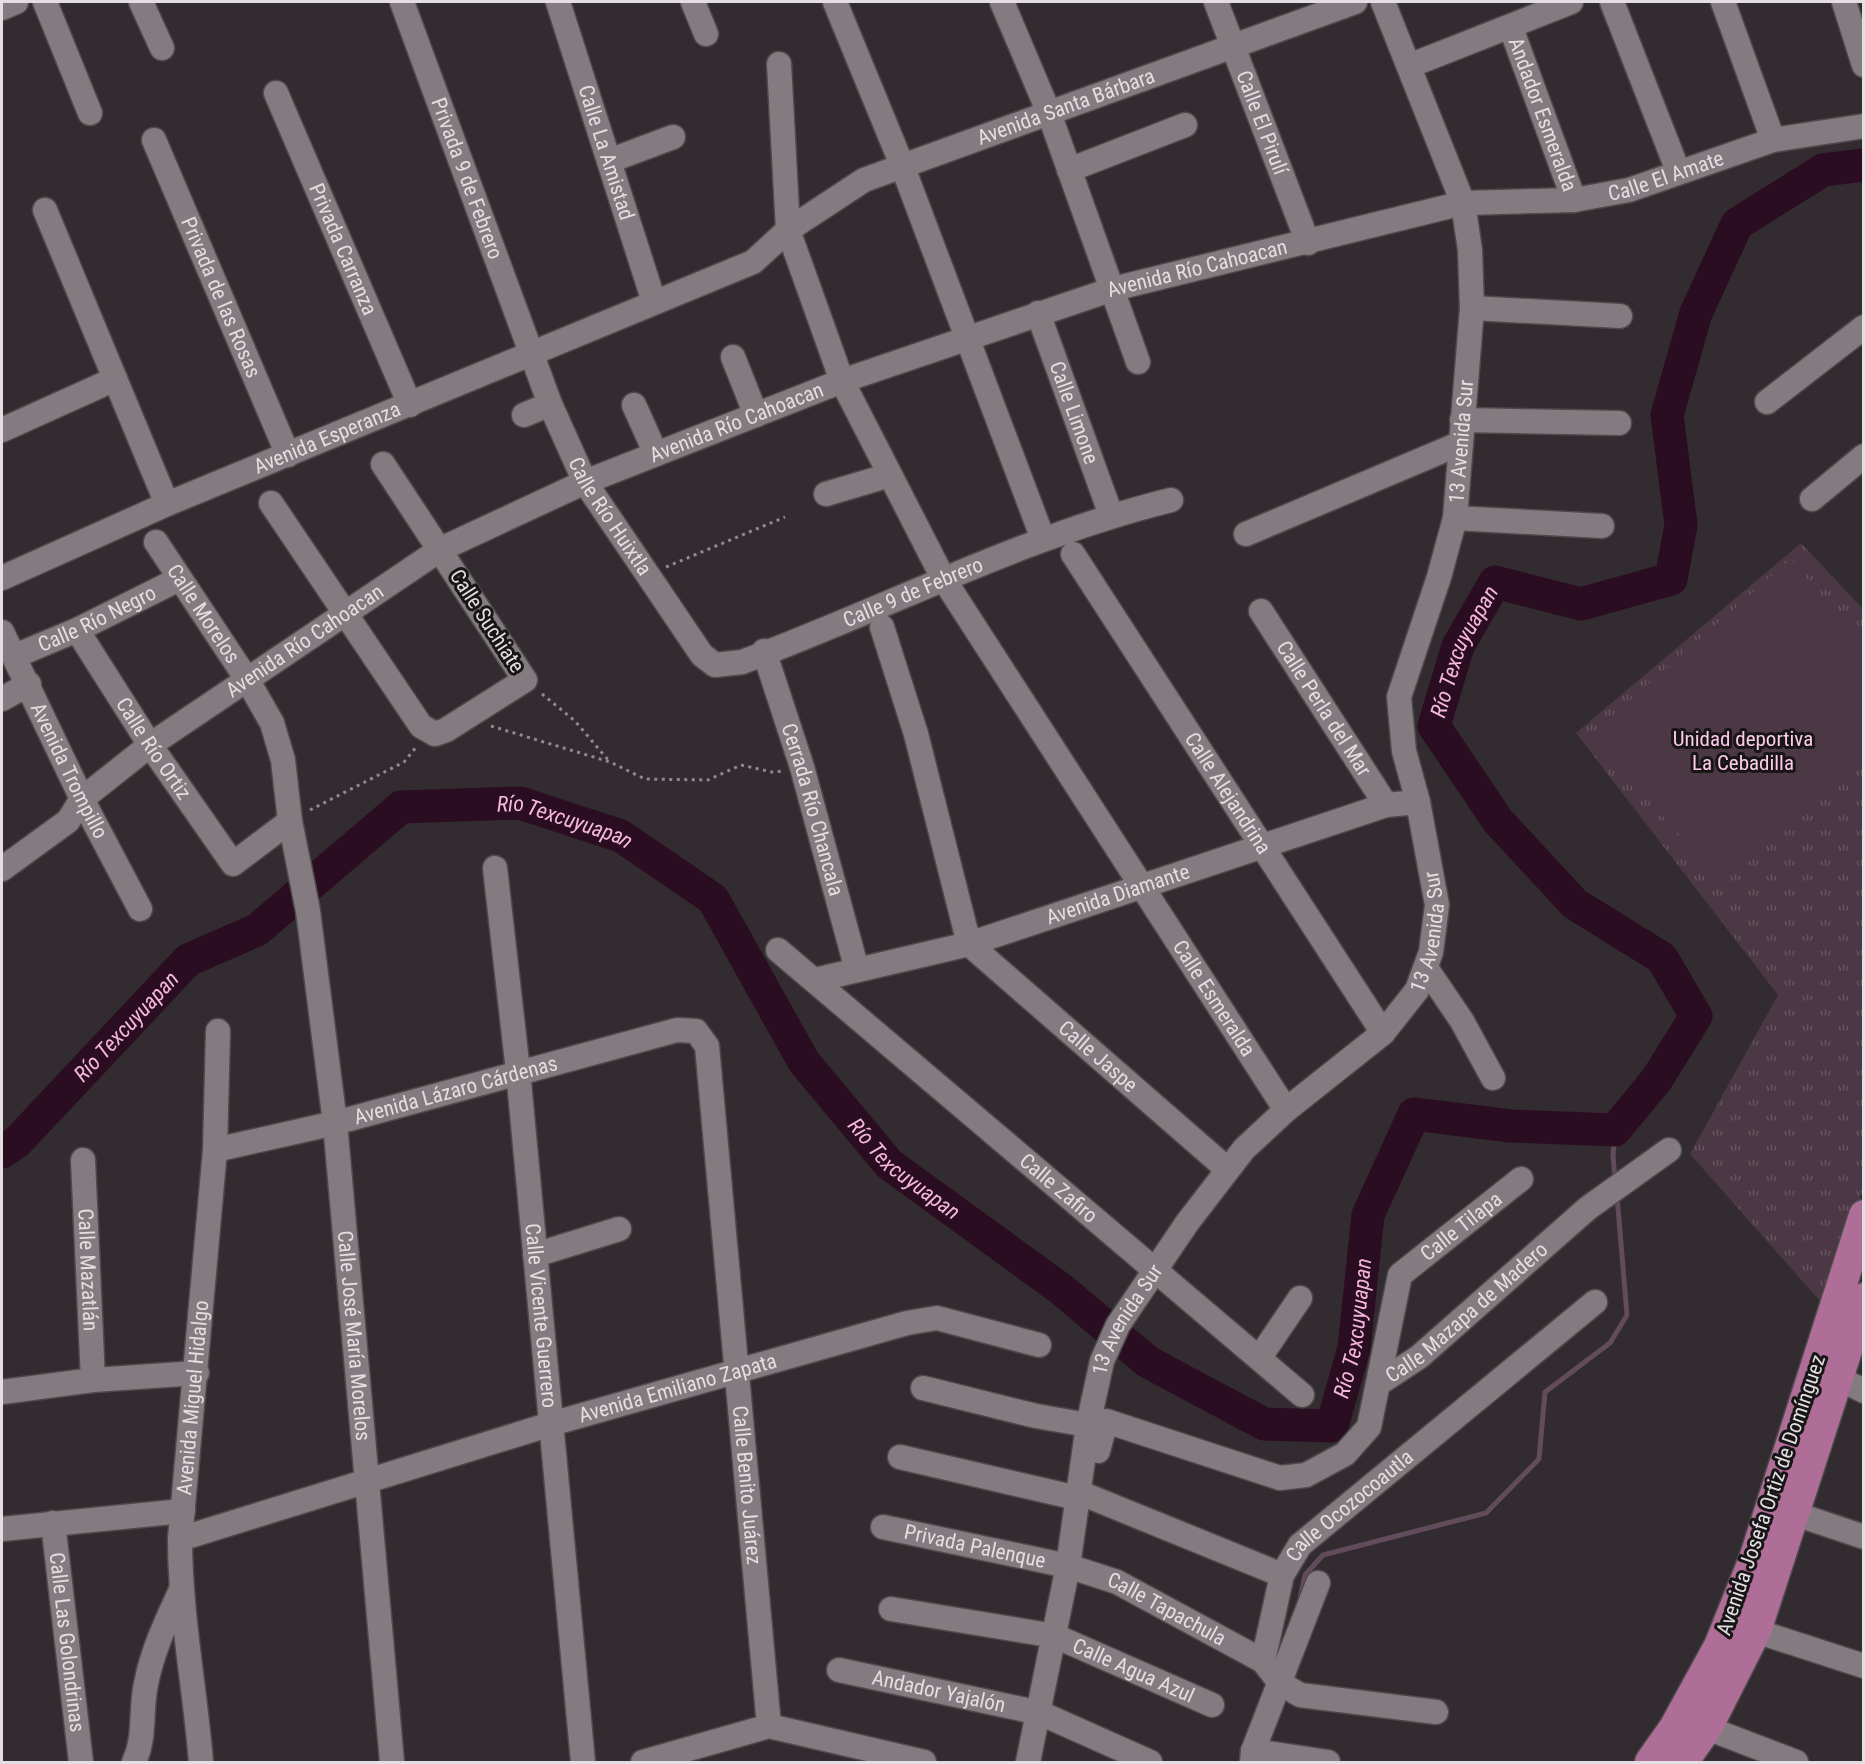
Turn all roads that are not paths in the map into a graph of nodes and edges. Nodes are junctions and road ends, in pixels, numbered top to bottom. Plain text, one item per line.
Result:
1 (16, 2) edge
2 (45, 2) edge
3 (141, 2) edge
4 (402, 2) edge
5 (558, 2) edge
6 (693, 2) edge
7 (836, 2) edge
8 (1002, 2) edge
9 (1216, 2) edge
10 (1355, 2) edge
11 (1383, 2) edge
12 (1571, 2) edge
13 (1612, 2) edge
14 (1723, 2) edge
15 (1844, 2) edge
16 (2, 8) edge
17 (1511, 28) junction
18 (706, 34) dead end
19 (1233, 45) junction
20 (162, 48) dead end
21 (780, 64) dead end
22 (1863, 65) edge
23 (1409, 66) junction
24 (276, 93) dead end
25 (90, 113) dead end
26 (1049, 113) junction
27 (1185, 125) dead end
28 (1863, 126) edge
29 (673, 137) dead end
30 (154, 140) dead end
31 (1773, 140) junction
32 (609, 161) junction
33 (902, 165) junction
34 (1069, 170) junction
35 (1678, 171) junction
36 (1575, 200) junction
37 (1463, 202) junction
38 (45, 210) dead end
39 (788, 230) junction
40 (1308, 243) junction
41 (1113, 289) junction
42 (654, 302) junction
43 (1472, 308) junction
44 (1038, 313) junction
45 (1620, 316) dead end
46 (1863, 327) edge
47 (968, 336) junction
48 (532, 354) junction
49 (732, 357) dead end
50 (1138, 362) dead end
51 (115, 379) junction
52 (842, 381) junction
53 (1767, 402) dead end
54 (550, 404) junction
55 (410, 405) junction
56 (634, 405) dead end
57 (524, 415) dead end
58 (756, 415) junction
59 (1619, 423) dead end
60 (2, 430) edge
61 (1462, 431) junction
62 (657, 454) junction
63 (288, 455) junction
64 (1863, 456) edge
65 (383, 464) dead end
66 (890, 475) junction
67 (585, 482) junction
68 (826, 494) dead end
69 (1812, 499) dead end
70 (1171, 500) dead end
71 (271, 503) dead end
72 (167, 504) junction
73 (1111, 515) junction
74 (1455, 518) junction
75 (1602, 526) dead end
76 (1246, 534) dead end
77 (1043, 540) junction
78 (156, 542) dead end
79 (441, 549) junction
80 (1073, 554) dead end
81 (2, 578) edge
82 (943, 578) junction
83 (179, 579) junction
84 (1261, 611) dead end
85 (344, 615) junction
86 (882, 627) dead end
87 (76, 630) junction
88 (2, 632) edge
89 (764, 651) junction
90 (15, 656) junction
91 (715, 664) joint
92 (248, 681) junction
93 (29, 684) junction
94 (2, 699) edge
95 (150, 745) junction
96 (82, 799) junction
97 (1418, 802) junction
98 (1386, 806) junction
99 (290, 820) junction
100 (1262, 848) junction
101 (495, 868) dead end
102 (2, 869) edge
103 (1140, 888) junction
104 (140, 909) dead end
105 (308, 911) joint
106 (969, 944) junction
107 (778, 950) dead end
108 (1426, 968) junction
109 (858, 970) junction
110 (815, 980) junction
111 (696, 1030) joint
112 (218, 1031) dead end
113 (1383, 1033) junction
114 (518, 1071) junction
115 (1493, 1078) dead end
116 (1286, 1110) junction
117 (335, 1123) junction
118 (215, 1150) junction
119 (1669, 1150) dead end
120 (83, 1160) dead end
121 (1227, 1169) junction
122 (1521, 1179) dead end
123 (1863, 1215) edge
124 (619, 1229) dead end
125 (535, 1255) junction
126 (1155, 1270) junction
127 (1300, 1298) dead end
128 (1863, 1298) edge
129 (1595, 1302) dead end
130 (1039, 1345) dead end
131 (1260, 1357) junction
132 (736, 1370) junction
133 (197, 1372) junction
134 (93, 1380) junction
135 (1378, 1384) junction
136 (1851, 1384) edge
137 (923, 1388) dead end
138 (2, 1392) edge
139 (1302, 1395) dead end
140 (1097, 1423) junction
141 (551, 1424) junction
142 (900, 1457) dead end
143 (366, 1480) junction
144 (1082, 1497) junction
145 (1783, 1510) junction
146 (183, 1511) junction
147 (53, 1523) junction
148 (883, 1527) dead end
149 (2, 1529) edge
150 (1863, 1537) edge
151 (180, 1539) junction
152 (1068, 1566) junction
153 (1282, 1575) junction
154 (1318, 1583) dead end
155 (180, 1592) junction
156 (891, 1609) dead end
157 (1756, 1631) junction
158 (1055, 1635) junction
159 (1263, 1660) junction
160 (1863, 1666) edge
161 (839, 1670) dead end
162 (1280, 1683) junction
163 (1212, 1705) dead end
164 (1436, 1712) dead end
165 (1040, 1713) junction
166 (769, 1726) junction
167 (1707, 1728) junction
168 (1253, 1757) edge
169 (81, 1762) edge
170 (134, 1762) edge
171 (201, 1762) edge
172 (392, 1762) edge
173 (583, 1762) edge
174 (643, 1762) edge
175 (924, 1762) edge
176 (1028, 1762) edge
177 (1150, 1762) edge
178 (1328, 1762) edge
179 (1650, 1762) edge
180 (1683, 1762) edge
181 (1796, 1762) edge

1 - 16 street
2 - 25 street
3 - 20 street
4 - 48 street, Privada 9 de Febrero
5 - 32 street, Calle La Amistad
6 - 18 street
7 - 33 street
8 - 26 street
9 - 19 street, Calle El Pirulí
10 - 19 street, Avenida Santa Bárbara
11 - 23 street, 13 Avenida Sur
12 - 17 street
13 - 35 street
14 - 31 street
15 - 22 street
17 - 23 street
17 - 36 street, Andador Esmeralda
19 - 26 street, Avenida Santa Bárbara
19 - 40 street, Calle El Pirulí
21 - 39 street, Calle Esmeralda
23 - 37 street, 13 Avenida Sur
24 - 55 street, Privada Carranza
26 - 33 street, Avenida Santa Bárbara
26 - 34 street
27 - 34 street
28 - 31 street, Calle El Amate
29 - 32 street
30 - 63 street, Privada de las Rosas
31 - 35 street, Calle El Amate
32 - 42 street, Calle La Amistad
33 - 39 street, Avenida Santa Bárbara
33 - 47 street
34 - 41 street
35 - 36 street, Calle El Amate
36 - 37 street, Calle El Amate
37 - 40 street, Avenida Río Cahoacan
37 - 43 street, 13 Avenida Sur
38 - 51 street
39 - 42 street, Avenida Santa Bárbara
39 - 52 street, Calle Esmeralda
40 - 41 street, Avenida Río Cahoacan
41 - 44 street, Avenida Río Cahoacan
41 - 50 street
42 - 48 street, Avenida Esperanza
43 - 45 street
43 - 61 street, 13 Avenida Sur
44 - 47 street, Avenida Río Cahoacan
44 - 73 street, Calle Limone
46 - 53 street
47 - 52 street, Avenida Río Cahoacan
47 - 77 street
48 - 54 street, Calle Río Huixtla
48 - 55 street, Avenida Esperanza
49 - 58 street
51 - 60 street
51 - 72 street
52 - 58 street, Avenida Río Cahoacan
52 - 66 street, Calle Esmeralda
54 - 57 street
54 - 67 street, Calle Río Huixtla
55 - 63 street, Avenida Esperanza
56 - 62 street
58 - 62 street, Avenida Río Cahoacan
59 - 61 street
61 - 74 street, 13 Avenida Sur
61 - 76 street
62 - 67 street, Avenida Río Cahoacan
63 - 72 street, Avenida Esperanza
64 - 69 street
65 - 79 street, Calle Suchiate
66 - 68 street
66 - 82 street, Calle Esmeralda
67 - 79 street, Avenida Río Cahoacan
67 - 91 street, Calle Río Huixtla
70 - 73 street, Calle 9 de Febrero
71 - 85 street
72 - 81 street, Avenida Esperanza
73 - 77 street, Calle 9 de Febrero
74 - 75 street
74 - 97 street, 13 Avenida Sur
77 - 82 street, Calle 9 de Febrero
78 - 83 street, Calle Morelos
79 - 85 street, Avenida Río Cahoacan
79 - 85 street, Calle Suchiate
80 - 100 street, Calle Alejandrina
82 - 89 street, Calle 9 de Febrero
82 - 103 street, Calle Esmeralda
83 - 87 street, Calle Río Negro
83 - 92 street, Calle Morelos
84 - 98 street, Calle Perla del Mar
85 - 92 street, Avenida Río Cahoacan
86 - 106 street
87 - 90 street, Calle Río Negro
87 - 95 street, Calle Río Ortiz
88 - 90 street, Avenida Trompillo
89 - 91 street, Calle 9 de Febrero
89 - 109 street, Cerrada Río Chancala
90 - 93 street, Avenida Trompillo
92 - 95 street, Avenida Río Cahoacan
92 - 99 street, Calle Morelos
93 - 94 street
93 - 96 street, Avenida Trompillo
95 - 96 street, Avenida Río Cahoacan
95 - 99 street, Calle Río Ortiz
96 - 102 street, Avenida Río Cahoacan
96 - 104 street, Avenida Trompillo
97 - 98 street, Avenida Diamante
97 - 108 street, 13 Avenida Sur
98 - 100 street, Avenida Diamante
99 - 105 street, Calle Morelos
100 - 103 street, Avenida Diamante
100 - 113 street, Calle Alejandrina
101 - 114 street, Calle Vicente Guerrero
103 - 106 street, Avenida Diamante
103 - 116 street, Calle Esmeralda
105 - 117 street, Calle José María Morelos
106 - 109 street, Avenida Diamante
106 - 121 street, Calle Jaspe
107 - 110 street, Calle Zafiro
108 - 113 street, 13 Avenida Sur
108 - 115 street
109 - 110 street, Avenida Diamante
110 - 126 street, Calle Zafiro
111 - 114 street, Avenida Lázaro Cárdenas
111 - 132 street, Calle Benito Juárez
112 - 118 street, Avenida Miguel Hidalgo
113 - 116 street, 13 Avenida Sur
114 - 117 street, Avenida Lázaro Cárdenas
114 - 125 street, Calle Vicente Guerrero
116 - 121 street, 13 Avenida Sur
117 - 118 street, Avenida Lázaro Cárdenas
117 - 143 street, Calle José María Morelos
118 - 133 street, Avenida Miguel Hidalgo
119 - 135 street, Calle Mazapa de Madero
120 - 134 street, Calle Mazatlán
121 - 126 street, 13 Avenida Sur
122 - 135 street, Calle Tilapa
123 - 145 main road, Avenida Josefa Ortiz de Domínguez
124 - 125 street
125 - 141 street, Calle Vicente Guerrero
126 - 131 street, Calle Zafiro
126 - 140 street, 13 Avenida Sur
127 - 131 street
128 - 136 main road, Avenida Josefa Ortiz de Domínguez
129 - 153 street, Calle Ocozocoautla
130 - 132 street, Avenida Emiliano Zapata
131 - 139 street, Calle Zafiro
132 - 141 street, Avenida Emiliano Zapata
132 - 166 street, Calle Benito Juárez
133 - 134 street
133 - 146 street, Avenida Miguel Hidalgo
134 - 138 street
135 - 140 street, Calle Mazapa de Madero
136 - 145 main road, Avenida Josefa Ortiz de Domínguez
137 - 140 street, Calle Mazapa de Madero
140 - 144 street, 13 Avenida Sur
141 - 143 street, Avenida Emiliano Zapata
141 - 173 street, Calle Vicente Guerrero
142 - 144 street, Calle Ocozocoautla
143 - 151 street, Avenida Emiliano Zapata
143 - 172 street, Calle José María Morelos
144 - 152 street, 13 Avenida Sur
144 - 153 street, Calle Ocozocoautla
145 - 150 street
145 - 157 main road, Avenida Josefa Ortiz de Domínguez
145 - 179 main road, Avenida Josefa Ortiz de Domínguez
146 - 147 street
146 - 151 street, Avenida Miguel Hidalgo
147 - 149 street
147 - 169 street, Calle Las Golondrinas
148 - 152 street, Privada Palenque
151 - 155 street, Avenida Miguel Hidalgo
152 - 158 street, 13 Avenida Sur
152 - 159 street, Calle Tapachula
153 - 159 street
154 - 162 street
155 - 170 street
155 - 171 street, Avenida Miguel Hidalgo
156 - 158 street, Calle Agua Azul
157 - 160 street
157 - 167 main road, Avenida Josefa Ortiz de Domínguez
158 - 163 street, Calle Agua Azul
158 - 165 street, 13 Avenida Sur
159 - 162 street
161 - 165 street, Andador Yajalón
162 - 164 street
162 - 168 street
165 - 176 street, 13 Avenida Sur
165 - 177 street, Andador Yajalón
166 - 174 street
166 - 175 street
167 - 180 main road, Avenida Josefa Ortiz de Domínguez
167 - 181 street
168 - 178 street

